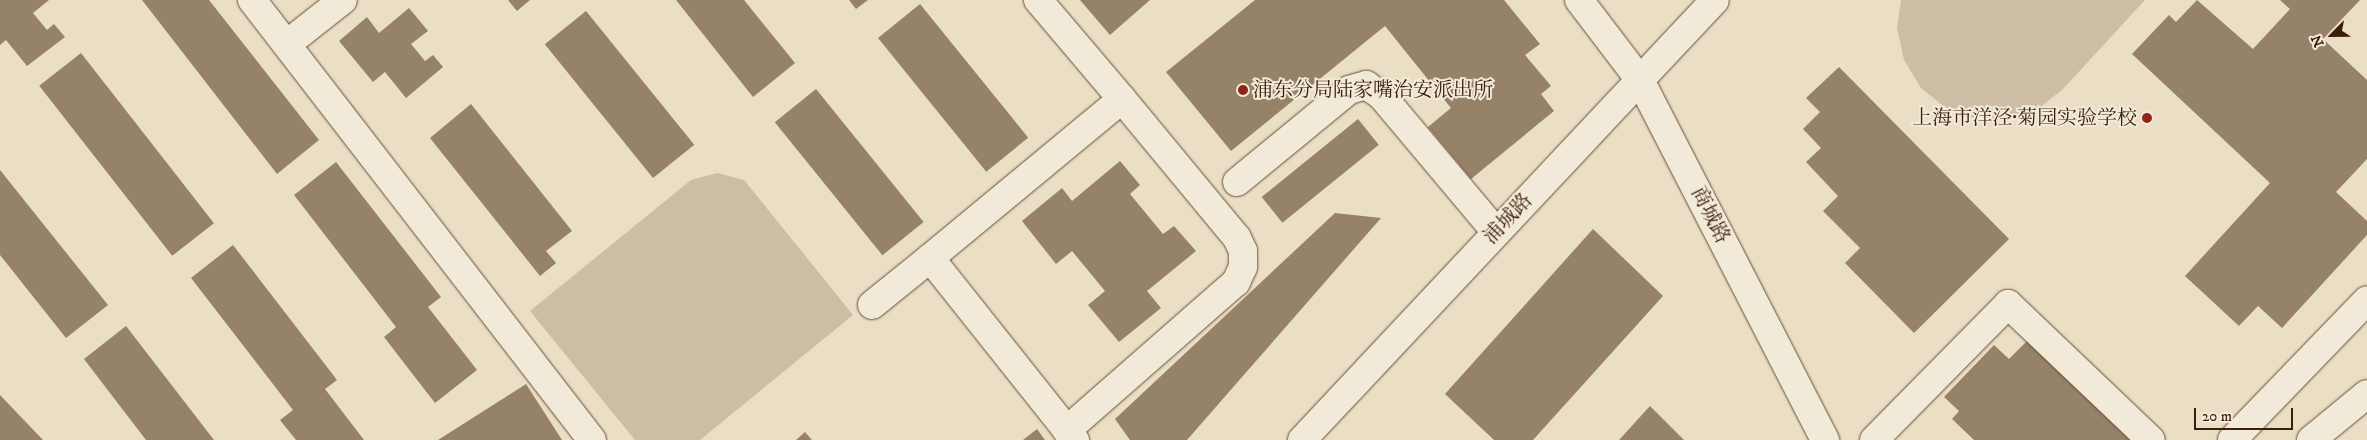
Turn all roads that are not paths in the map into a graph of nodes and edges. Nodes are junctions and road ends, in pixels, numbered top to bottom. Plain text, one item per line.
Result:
1 (252, 0) edge
2 (343, 0) edge
3 (1038, 0) edge
4 (1579, 0) edge
5 (1715, 0) edge
6 (287, 44) junction
7 (1640, 80) junction
8 (1122, 99) junction
9 (1238, 182) dead end
10 (1496, 232) junction
11 (930, 258) junction
12 (2367, 300) edge
13 (872, 305) dead end
14 (2367, 394) edge
15 (1070, 435) edge
16 (592, 440) edge
17 (1302, 440) edge
18 (1825, 440) edge
19 (1874, 440) edge
20 (2151, 440) edge
21 (2232, 440) edge
22 (2311, 440) edge

1 - 6 street
2 - 6 street
3 - 8 street
4 - 7 street, 商城路
5 - 7 street, 浦城路
6 - 16 street
7 - 10 street, 浦城路
7 - 18 street, 商城路
8 - 11 street
8 - 15 street
9 - 10 street
10 - 17 street, 浦城路
11 - 13 street
11 - 15 street
12 - 21 street
14 - 22 street
19 - 20 street

